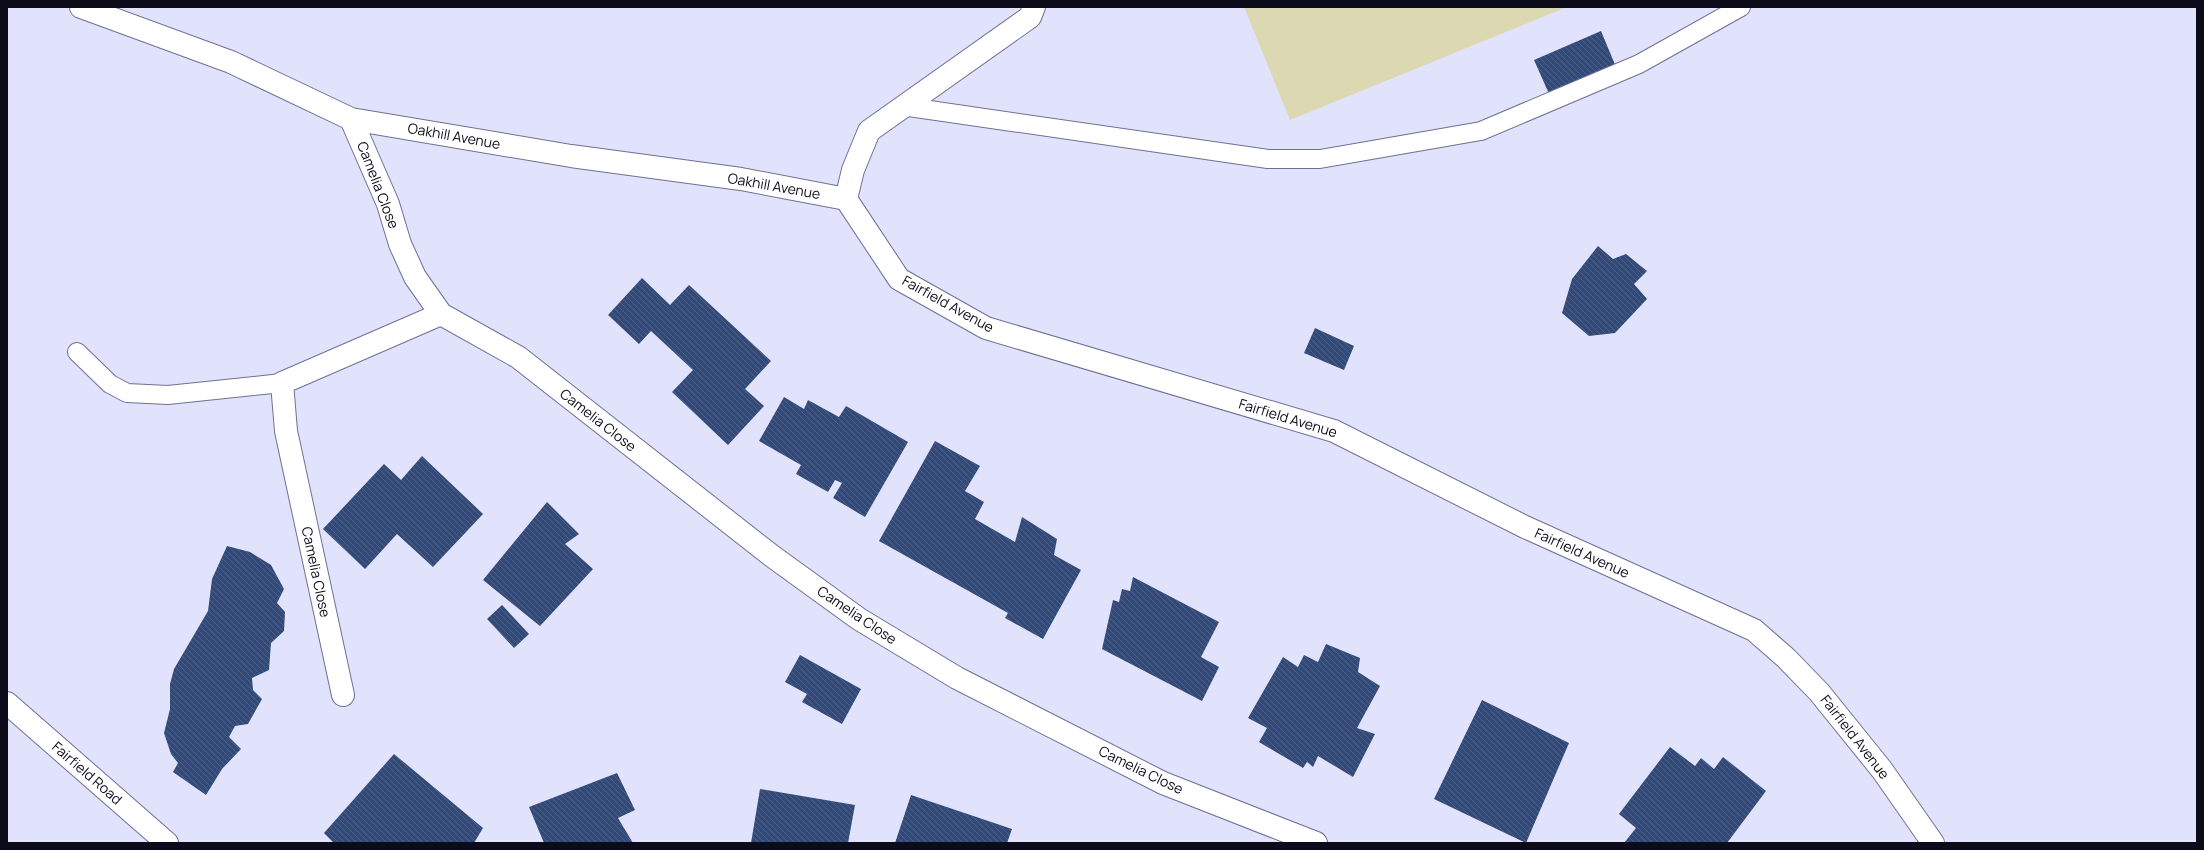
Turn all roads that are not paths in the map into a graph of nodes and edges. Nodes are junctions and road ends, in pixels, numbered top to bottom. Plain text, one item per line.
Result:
1 (82, 7) edge
2 (1034, 7) edge
3 (1741, 7) edge
4 (902, 106) junction
5 (351, 119) junction
6 (846, 199) junction
7 (441, 314) junction
8 (77, 352) dead end
9 (282, 383) junction
10 (343, 695) dead end
11 (7, 704) edge
12 (167, 843) edge
13 (1316, 843) edge
14 (1933, 843) edge

1 - 5 street, Oakhill Avenue
2 - 4 street
3 - 4 lane
4 - 6 street
5 - 6 street, Oakhill Avenue
5 - 7 street, Camelia Close
6 - 14 street, Fairfield Avenue
7 - 9 street
7 - 13 street, Camelia Close
8 - 9 lane
9 - 10 street, Camelia Close
11 - 12 street, Fairfield Road

